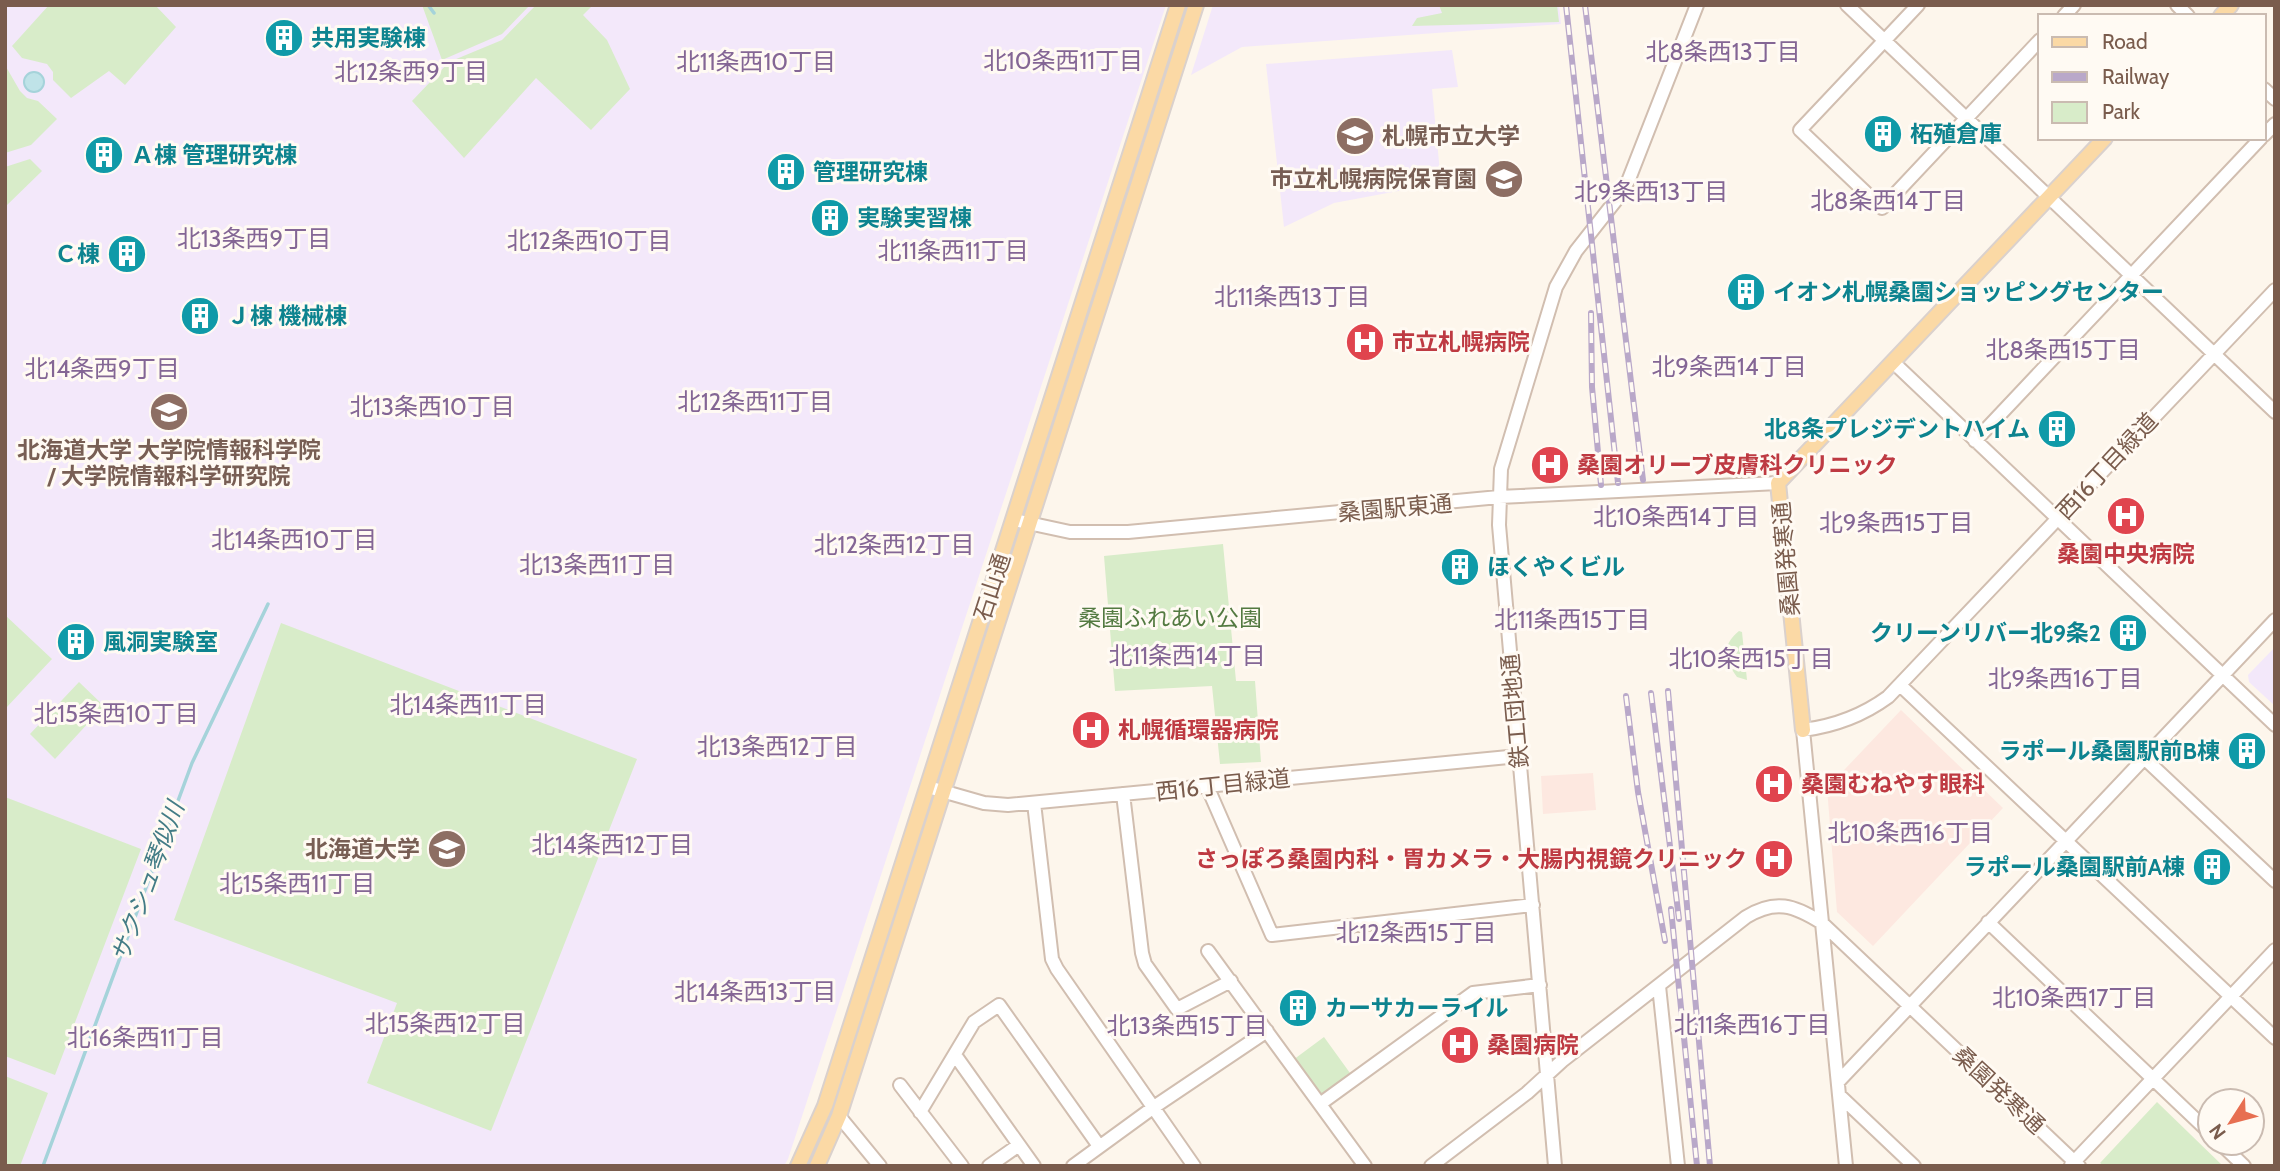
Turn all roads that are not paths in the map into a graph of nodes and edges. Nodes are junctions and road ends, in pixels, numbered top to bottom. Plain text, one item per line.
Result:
1 (1178, 5) edge
2 (1196, 5) edge
3 (1697, 5) edge
4 (1847, 5) edge
5 (1918, 5) edge
6 (1884, 40) junction
7 (2038, 42) edge
8 (1966, 118) junction
9 (2103, 140) edge
10 (2260, 140) edge
11 (2049, 197) junction
12 (2132, 276) junction
13 (2275, 290) edge
14 (2214, 354) junction
15 (1893, 362) junction
16 (2275, 412) edge
17 (1975, 441) junction
18 (1778, 483) junction
19 (1499, 497) junction
20 (2057, 519) junction
21 (1014, 520) junction
22 (1030, 523) junction
23 (2275, 620) edge
24 (2222, 675) junction
25 (1900, 685) junction
26 (2275, 725) edge
27 (1802, 730) junction
28 (1519, 756) junction
29 (2144, 758) junction
30 (1207, 786) junction
31 (928, 787) junction
32 (943, 792) junction
33 (1123, 794) junction
34 (1034, 803) junction
35 (2066, 840) junction
36 (2275, 881) edge
37 (1533, 905) junction
38 (1988, 922) junction
39 (1822, 923) junction
40 (2275, 950) edge
41 (1208, 951) dead end
42 (1231, 981) junction
43 (1540, 985) junction
44 (1659, 986) junction
45 (2231, 997) junction
46 (1909, 1005) junction
47 (1267, 1031) junction
48 (2275, 1038) edge
49 (955, 1055) junction
50 (1548, 1074) junction
51 (2153, 1079) junction
52 (900, 1085) dead end
53 (1838, 1088) junction
54 (1320, 1104) junction
55 (1154, 1107) junction
56 (920, 1111) junction
57 (839, 1116) junction
58 (2196, 1120) edge
59 (1018, 1145) junction
60 (1100, 1146) junction
61 (1092, 1160) edge
62 (2075, 1164) edge
63 (798, 1166) edge
64 (817, 1166) edge
65 (880, 1166) edge
66 (962, 1166) edge
67 (989, 1166) edge
68 (1034, 1166) edge
69 (1073, 1166) edge
70 (1194, 1166) edge
71 (1365, 1166) edge
72 (1430, 1166) edge
73 (1555, 1166) edge
74 (1678, 1166) edge
75 (1846, 1166) edge
76 (1914, 1166) edge

1 - 21 main road, 石山通
2 - 22 main road, 石山通
3 - 19 street, 鉄工団地通
4 - 6 street
5 - 6 street
6 - 8 street
6 - 8 street
7 - 8 street
8 - 11 street
9 - 11 main road, 桑園発寒通
10 - 12 street
11 - 12 street
11 - 15 main road, 桑園発寒通
12 - 14 street
12 - 17 street
13 - 14 street, 西16丁目緑道
14 - 16 street
14 - 20 street, 西16丁目緑道
15 - 17 street
15 - 18 main road, 桑園発寒通
17 - 20 street
18 - 19 street, 桑園駅東通
18 - 27 main road, 桑園発寒通
19 - 22 street, 桑園駅東通
19 - 28 street, 鉄工団地通
20 - 24 street
20 - 25 street, 西16丁目緑道
21 - 22 street, 桑園駅東通
21 - 31 main road, 石山通
22 - 32 main road, 石山通
23 - 24 street
24 - 26 street
24 - 29 street
25 - 27 street, 西16丁目緑道
25 - 35 street
27 - 39 street, 桑園発寒通
28 - 30 street, 西16丁目緑道
28 - 37 street, 鉄工団地通
29 - 35 street
29 - 36 street
30 - 33 street, 西16丁目緑道
30 - 37 street
31 - 32 street, 西16丁目緑道
31 - 63 main road, 石山通
32 - 34 street, 西16丁目緑道
32 - 57 main road, 石山通
33 - 34 street, 西16丁目緑道
33 - 42 street
34 - 55 street
35 - 38 street
35 - 45 street
37 - 43 street, 鉄工団地通
38 - 46 street
38 - 51 street
39 - 44 street
39 - 46 street, 桑園発寒通
39 - 53 street
40 - 45 street
41 - 42 street
42 - 47 street
43 - 50 street, 鉄工団地通
43 - 54 street
44 - 50 street
44 - 74 street
45 - 48 street
45 - 51 street
46 - 53 street
46 - 62 street, 桑園発寒通
47 - 54 street
47 - 55 street
49 - 56 street
49 - 59 street
49 - 60 street
50 - 72 street
50 - 73 street, 鉄工団地通
51 - 58 street
51 - 62 street
52 - 56 street
53 - 75 street
53 - 76 street
54 - 71 street
55 - 60 street
55 - 70 street
56 - 66 street
57 - 64 main road, 石山通
57 - 65 street
59 - 67 street
59 - 68 street
60 - 61 street
61 - 69 street

